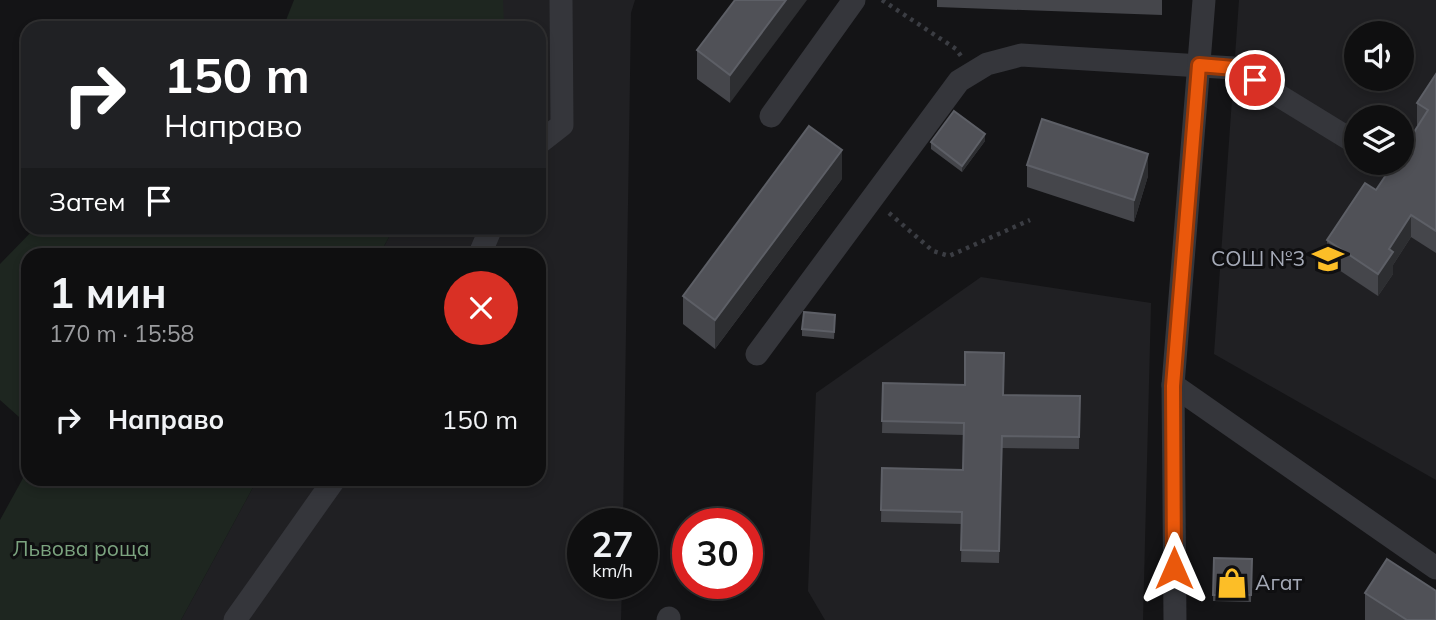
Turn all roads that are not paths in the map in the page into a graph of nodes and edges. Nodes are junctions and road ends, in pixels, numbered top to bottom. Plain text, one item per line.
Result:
1 (561, 0) edge
2 (855, 0) edge
3 (1204, 0) edge
4 (1199, 65) junction
5 (771, 116) dead end
6 (1344, 136) edge
7 (546, 138) edge
8 (757, 354) dead end
9 (1173, 386) junction
10 (330, 486) edge
11 (1436, 568) edge
12 (235, 620) edge
13 (1175, 620) edge

1 - 7 street
2 - 5 street
3 - 4 street
4 - 6 street
4 - 8 street
4 - 9 street
9 - 11 street
9 - 13 street
10 - 12 street

